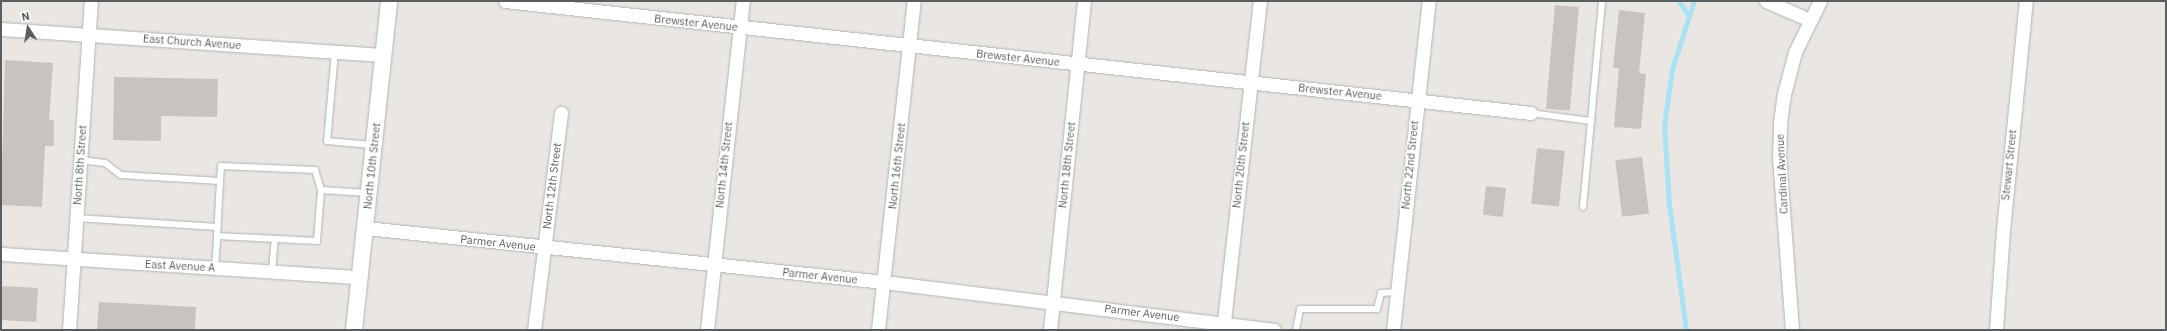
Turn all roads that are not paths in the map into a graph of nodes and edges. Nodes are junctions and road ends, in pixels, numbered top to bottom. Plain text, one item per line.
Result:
1 (91, 1) edge
2 (388, 1) edge
3 (505, 1) edge
4 (743, 1) edge
5 (914, 1) edge
6 (1084, 1) edge
7 (1260, 1) edge
8 (1429, 1) edge
9 (1602, 1) edge
10 (1766, 1) edge
11 (1820, 1) edge
12 (2026, 1) edge
13 (571, 5) edge
14 (1810, 20) junction
15 (740, 27) junction
16 (1, 29) edge
17 (89, 35) junction
18 (910, 46) junction
19 (334, 52) junction
20 (383, 55) junction
21 (1077, 64) junction
22 (1250, 82) junction
23 (1418, 101) junction
24 (1531, 112) joint
25 (561, 113) dead end
26 (1591, 121) junction
27 (374, 145) junction
28 (80, 160) junction
29 (220, 181) junction
30 (321, 190) junction
31 (369, 193) junction
32 (1583, 207) dead end
33 (76, 218) junction
34 (218, 227) junction
35 (366, 228) junction
36 (217, 236) junction
37 (275, 239) junction
38 (544, 248) junction
39 (1, 254) edge
40 (73, 259) junction
41 (713, 265) junction
42 (215, 268) junction
43 (272, 271) junction
44 (360, 277) junction
45 (884, 282) junction
46 (1396, 292) junction
47 (1053, 302) junction
48 (1223, 326) edge
49 (69, 330) edge
50 (354, 330) edge
51 (534, 330) edge
52 (706, 330) edge
53 (878, 330) edge
54 (1050, 330) edge
55 (1274, 330) edge
56 (1296, 330) edge
57 (1393, 330) edge
58 (1792, 330) edge
59 (1996, 330) edge

1 - 17 street, North 8th Street
2 - 20 street, North 10th Street
3 - 13 street, Brewster Avenue
4 - 15 street, North 14th Street
5 - 18 street, North 16th Street
6 - 21 street, North 18th Street
7 - 22 street, North 20th Street
8 - 23 street, North 22nd Street
9 - 26 lane
10 - 14 street
11 - 14 street, Cardinal Avenue
12 - 59 street, Stewart Street
13 - 15 street, Brewster Avenue
14 - 58 street, Cardinal Avenue
15 - 18 street, Brewster Avenue
15 - 41 street, North 14th Street
16 - 17 street, East Church Avenue
17 - 19 street, East Church Avenue
17 - 28 street, North 8th Street
18 - 21 street, Brewster Avenue
18 - 45 street, North 16th Street
19 - 20 street, East Church Avenue
19 - 27 lane
20 - 27 street, North 10th Street
21 - 22 street, Brewster Avenue
21 - 47 street, North 18th Street
22 - 23 street, Brewster Avenue
22 - 48 street, North 20th Street
23 - 24 street, Brewster Avenue
23 - 46 street, North 22nd Street
24 - 26 lane
25 - 38 street, North 12th Street
26 - 32 lane
27 - 31 street, North 10th Street
28 - 29 lane
28 - 33 street, North 8th Street
29 - 30 lane
29 - 34 lane
30 - 31 lane
30 - 37 lane
31 - 35 street, North 10th Street
33 - 34 lane
33 - 40 street, North 8th Street
34 - 36 lane
35 - 38 street, Parmer Avenue
35 - 44 street, North 10th Street
36 - 37 lane
36 - 42 lane
37 - 43 lane
38 - 41 street, Parmer Avenue
38 - 51 street, North 12th Street
39 - 40 street, East Avenue A
40 - 42 street, East Avenue A
40 - 49 street, North 8th Street
41 - 45 street, Parmer Avenue
41 - 52 street, North 14th Street
42 - 43 street, East Avenue A
43 - 44 street, East Avenue A
44 - 50 street, North 10th Street
45 - 47 street, Parmer Avenue
45 - 53 street, North 16th Street
46 - 56 lane
46 - 57 street, North 22nd Street
47 - 48 street, Parmer Avenue
47 - 54 street, North 18th Street
48 - 55 street, Parmer Avenue

